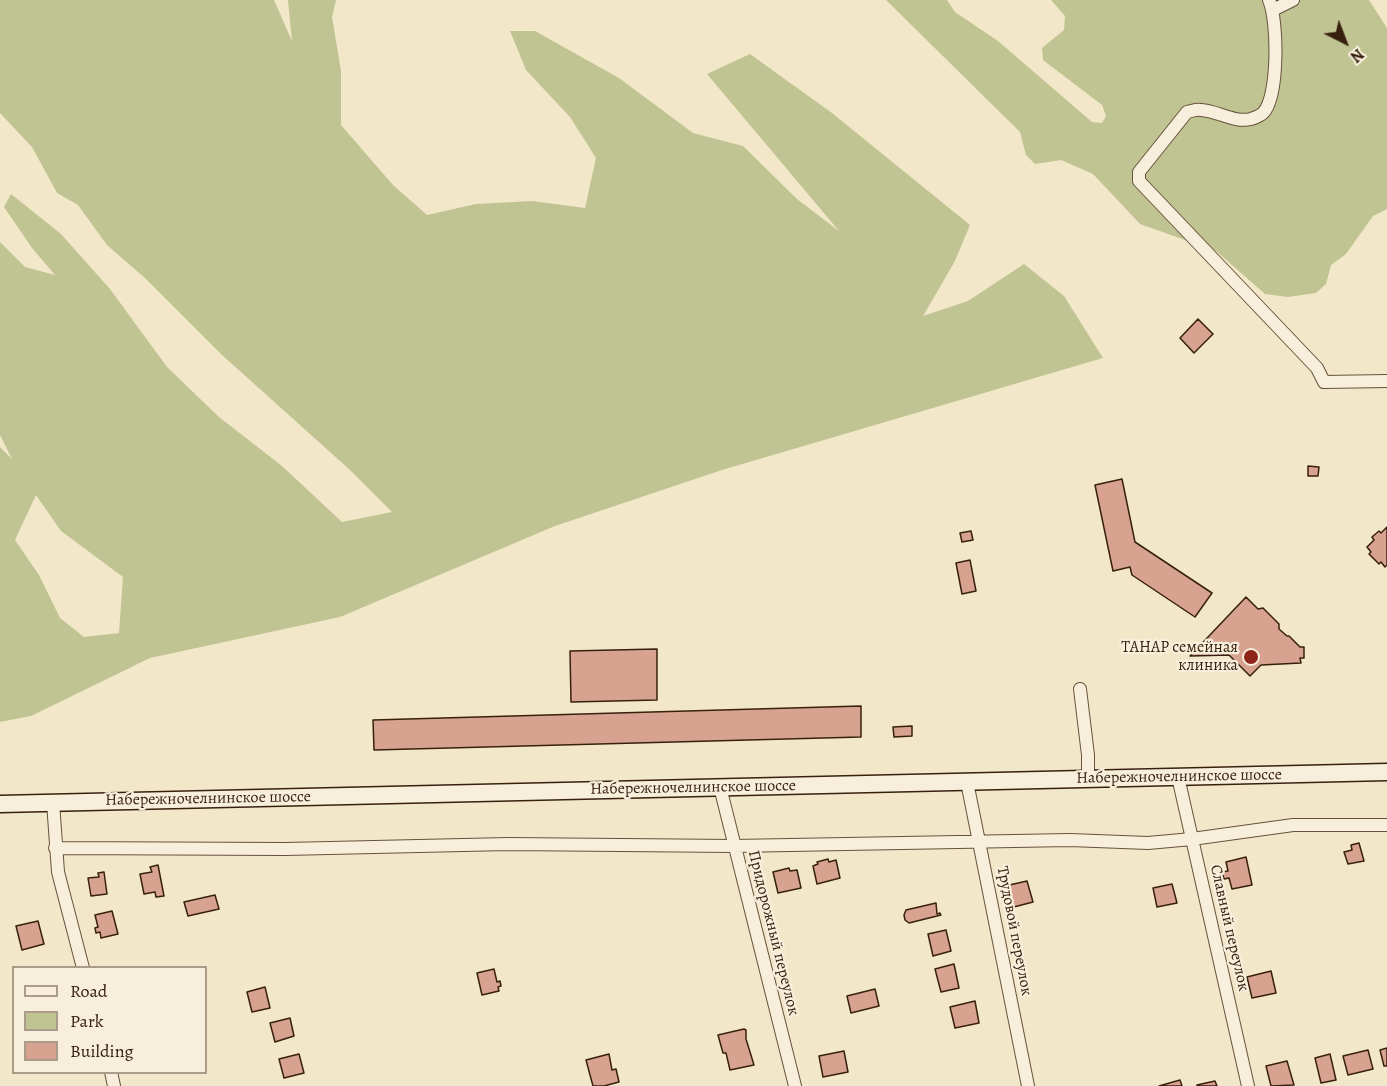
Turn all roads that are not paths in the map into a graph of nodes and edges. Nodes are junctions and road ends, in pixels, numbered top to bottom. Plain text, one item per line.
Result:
1 (1293, 0) edge
2 (1271, 5) edge
3 (1387, 381) edge
4 (1080, 689) dead end
5 (1387, 772) edge
6 (1178, 777) junction
7 (1088, 778) junction
8 (967, 782) junction
9 (720, 787) junction
10 (53, 802) junction
11 (0, 804) edge
12 (1387, 825) edge
13 (1192, 839) junction
14 (980, 842) junction
15 (734, 846) junction
16 (55, 848) junction
17 (82, 966) edge
18 (795, 1086) edge
19 (1028, 1086) edge
20 (1248, 1086) edge

1 - 2 street
2 - 3 street
4 - 7 street
5 - 6 main road, Набережночелнинское шоссе
6 - 7 main road, Набережночелнинское шоссе
6 - 13 street, Славный переулок
7 - 8 main road, Набережночелнинское шоссе
8 - 9 main road, Набережночелнинское шоссе
8 - 14 street, Трудовой переулок
9 - 10 main road, Набережночелнинское шоссе
9 - 15 street, Придорожный переулок
10 - 11 main road, Набережночелнинское шоссе
10 - 16 street
12 - 13 street
13 - 14 street
13 - 20 street, Славный переулок
14 - 15 street
14 - 19 street, Трудовой переулок
15 - 16 street
15 - 18 street, Придорожный переулок
16 - 17 street

